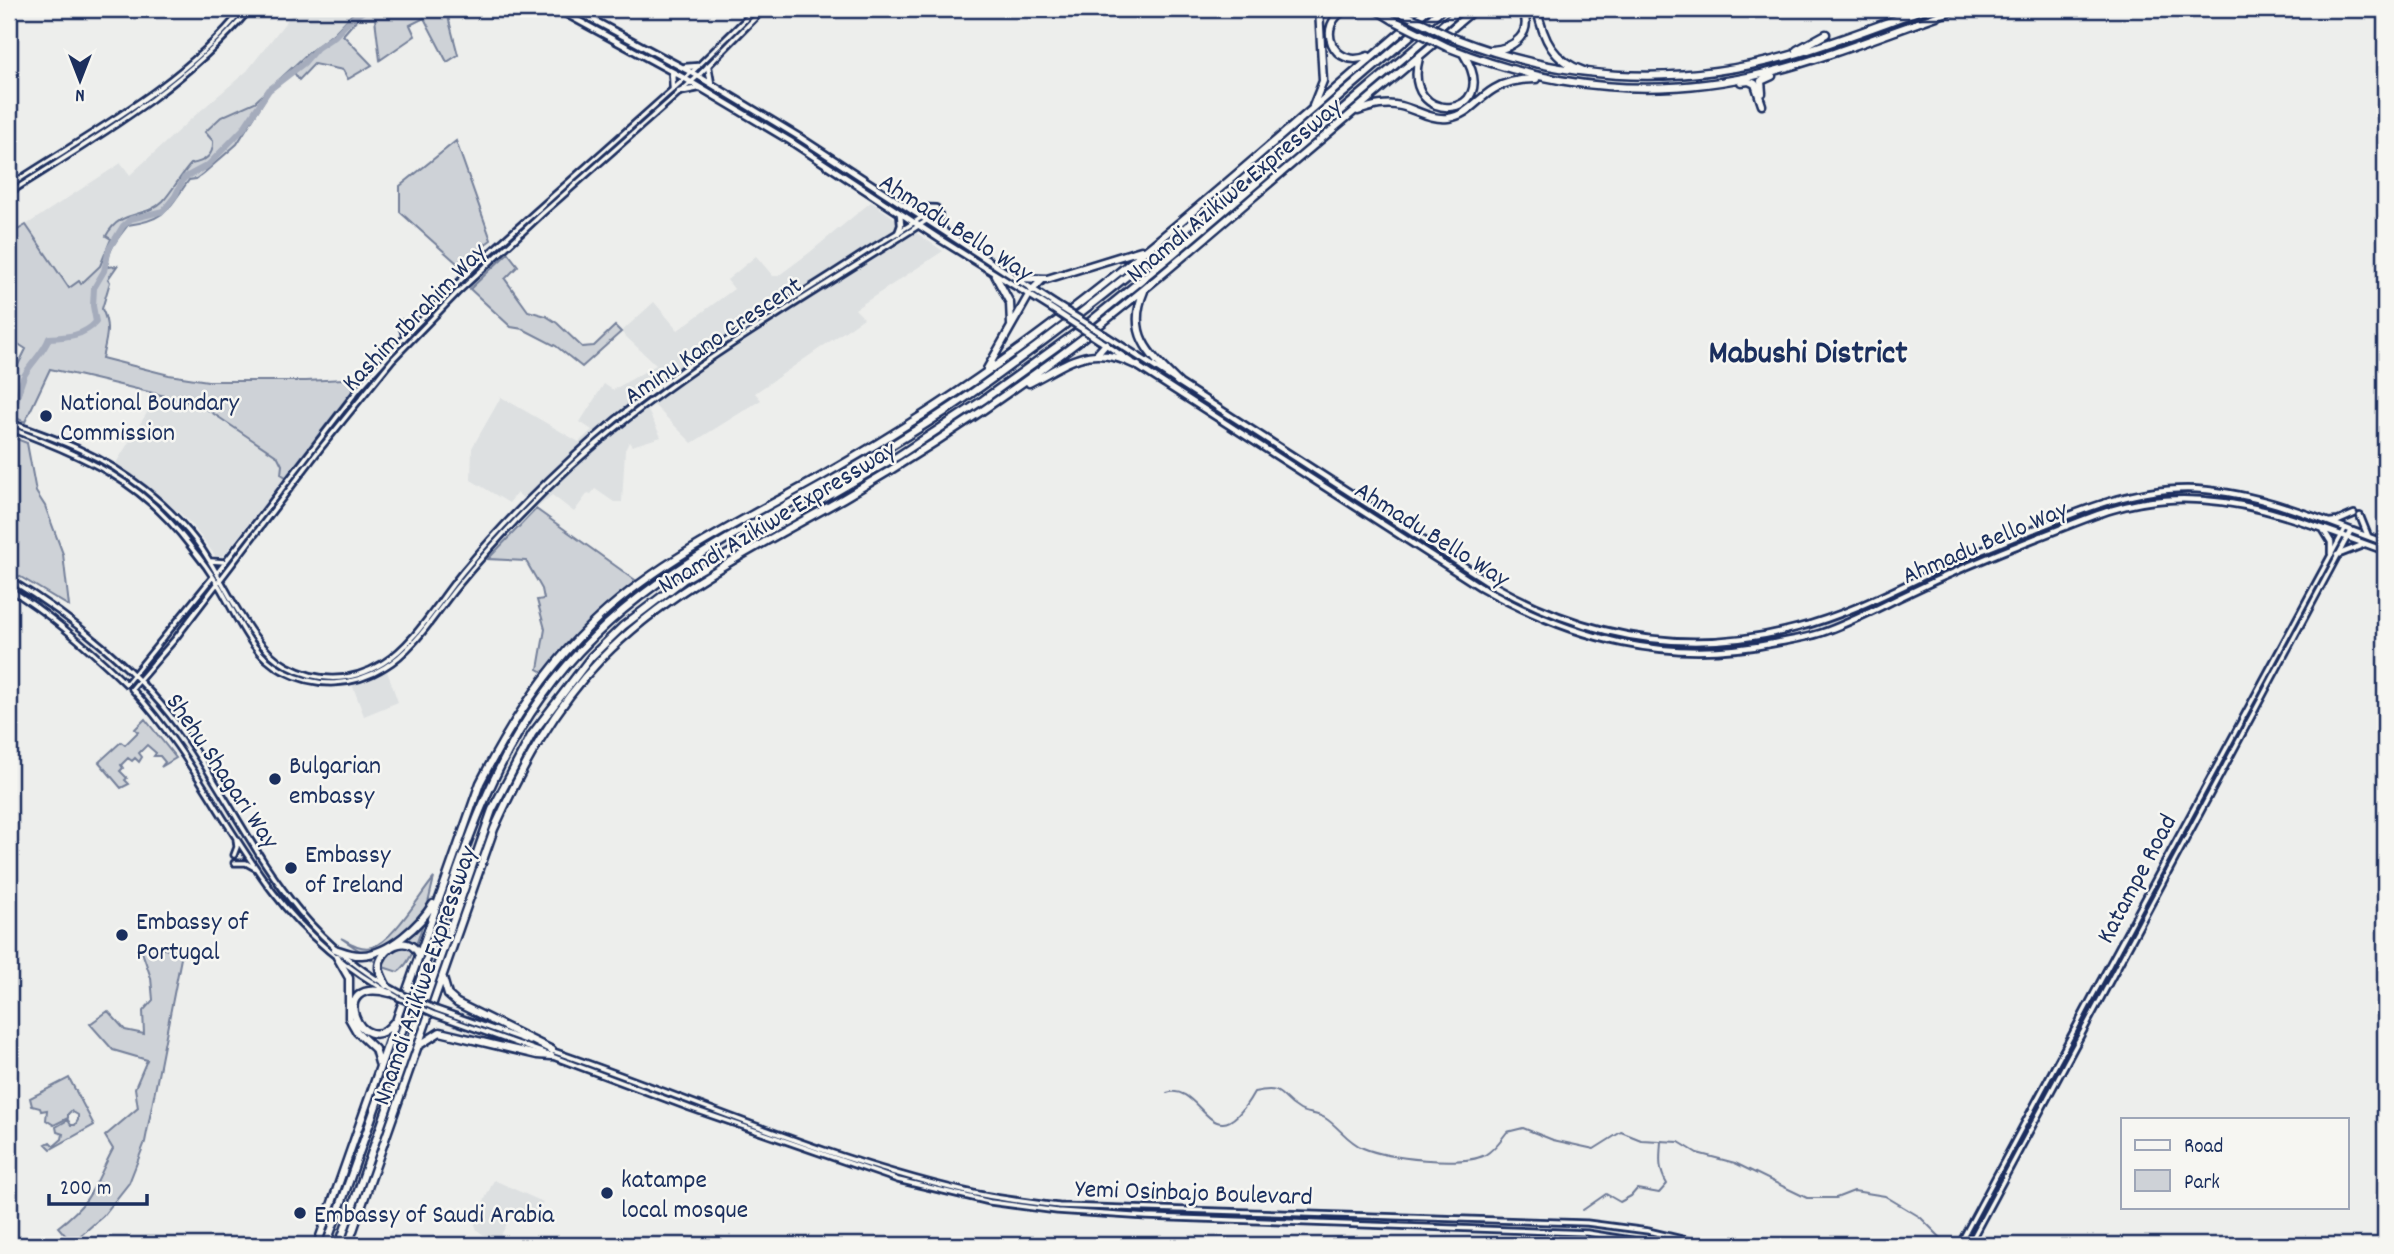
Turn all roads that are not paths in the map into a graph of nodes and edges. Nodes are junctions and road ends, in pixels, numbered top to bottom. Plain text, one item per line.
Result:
1 (243, 9) edge
2 (250, 9) edge
3 (557, 9) edge
4 (573, 9) edge
5 (755, 9) edge
6 (764, 9) edge
7 (1319, 9) edge
8 (1347, 9) edge
9 (1374, 9) edge
10 (1428, 9) edge
11 (1443, 9) edge
12 (1461, 9) edge
13 (1475, 9) edge
14 (1522, 9) edge
15 (1537, 9) edge
16 (1924, 9) edge
17 (1957, 9) edge
18 (1398, 10) edge
19 (1826, 34) dead end
20 (1485, 50) junction
21 (1377, 53) junction
22 (1463, 54) junction
23 (1420, 57) junction
24 (1787, 57) junction
25 (1797, 64) junction
26 (698, 66) junction
27 (708, 66) junction
28 (681, 67) junction
29 (672, 71) junction
30 (691, 73) junction
31 (1596, 74) junction
32 (698, 76) junction
33 (684, 78) junction
34 (1547, 79) junction
35 (691, 82) junction
36 (711, 84) junction
37 (1704, 84) junction
38 (701, 88) junction
39 (673, 89) junction
40 (679, 92) junction
41 (1312, 108) junction
42 (1353, 113) junction
43 (1281, 146) junction
44 (1251, 160) junction
45 (1286, 169) junction
46 (1259, 181) junction
47 (9, 186) edge
48 (9, 193) edge
49 (1203, 201) junction
50 (906, 207) junction
51 (900, 213) junction
52 (924, 219) junction
53 (918, 227) junction
54 (1184, 229) junction
55 (898, 233) junction
56 (945, 233) junction
57 (1147, 248) junction
58 (995, 275) junction
59 (1016, 278) junction
60 (1042, 280) junction
61 (1145, 290) junction
62 (1031, 293) junction
63 (1053, 307) junction
64 (401, 323) dead end
65 (1010, 326) junction
66 (405, 337) junction
67 (1103, 342) junction
68 (1098, 353) junction
69 (1138, 366) junction
70 (985, 373) junction
71 (1178, 382) junction
72 (1017, 387) junction
73 (9, 422) edge
74 (908, 424) junction
75 (9, 429) edge
76 (934, 432) junction
77 (883, 450) junction
78 (920, 451) junction
79 (2327, 522) junction
80 (2322, 529) junction
81 (2348, 530) junction
82 (2341, 535) junction
83 (2368, 537) junction
84 (2347, 538) junction
85 (2385, 543) edge
86 (2365, 544) junction
87 (2385, 551) edge
88 (2334, 554) junction
89 (736, 558) junction
90 (211, 561) junction
91 (225, 562) junction
92 (205, 565) junction
93 (707, 565) junction
94 (230, 566) junction
95 (219, 575) junction
96 (213, 578) junction
97 (9, 579) edge
98 (216, 582) junction
99 (9, 589) edge
100 (204, 589) junction
101 (228, 591) junction
102 (223, 594) junction
103 (205, 598) junction
104 (134, 676) junction
105 (139, 682) junction
106 (126, 684) junction
107 (132, 689) junction
108 (503, 760) junction
109 (480, 783) junction
110 (236, 836) junction
111 (480, 842) junction
112 (234, 855) dead end
113 (234, 863) dead end
114 (481, 866) junction
115 (257, 869) junction
116 (440, 893) junction
117 (336, 953) junction
118 (419, 955) junction
119 (442, 976) junction
120 (386, 985) junction
121 (390, 993) junction
122 (400, 995) junction
123 (397, 1018) junction
124 (417, 1048) junction
125 (552, 1053) junction
126 (380, 1068) junction
127 (382, 1151) junction
128 (344, 1167) junction
129 (364, 1176) junction
130 (344, 1197) junction
131 (317, 1245) edge
132 (326, 1245) edge
133 (339, 1245) edge
134 (348, 1245) edge
135 (1663, 1245) edge
136 (1707, 1245) edge
137 (1959, 1245) edge
138 (1969, 1245) edge

1 - 47 main road
2 - 48 main road
3 - 29 main road, Ahmadu Bello Way
4 - 28 main road, Ahmadu Bello Way
5 - 26 main road, Kashim Ibrahim Way
6 - 27 main road, Kashim Ibrahim Way
7 - 41 highway
8 - 21 highway
9 - 22 highway, bridge
10 - 21 highway, Nnamdi Azikiwe Expressway
11 - 43 highway, Nnamdi Azikiwe Expressway
12 - 46 highway, Nnamdi Azikiwe Expressway
13 - 23 highway, Nnamdi Azikiwe Expressway
14 - 20 highway
15 - 31 highway
16 - 24 highway
17 - 25 highway
18 - 20 highway, bridge
19 - 24 highway
20 - 31 highway
21 - 41 highway, Nnamdi Azikiwe Expressway
22 - 23 highway
22 - 34 highway
23 - 42 highway, Nnamdi Azikiwe Expressway
24 - 31 highway
25 - 37 highway
25 - 37 highway
26 - 28 main road
26 - 30 main road, Kashim Ibrahim Way
27 - 32 main road, Kashim Ibrahim Way
27 - 36 main road
28 - 30 main road, Ahmadu Bello Way
29 - 33 main road, Ahmadu Bello Way
29 - 39 main road
30 - 32 main road, Ahmadu Bello Way
30 - 33 main road, Kashim Ibrahim Way
32 - 35 main road, Kashim Ibrahim Way
32 - 36 main road, Ahmadu Bello Way
33 - 35 main road, Ahmadu Bello Way
33 - 39 main road, Kashim Ibrahim Way
34 - 37 highway
34 - 42 highway
35 - 38 main road, Ahmadu Bello Way
35 - 40 main road, Kashim Ibrahim Way
36 - 50 main road, Ahmadu Bello Way
38 - 40 main road
38 - 51 main road, Ahmadu Bello Way
39 - 66 main road, Kashim Ibrahim Way
40 - 94 main road, Kashim Ibrahim Way
41 - 44 highway, Nnamdi Azikiwe Expressway
42 - 45 highway, Nnamdi Azikiwe Expressway
43 - 44 highway
43 - 54 highway, Nnamdi Azikiwe Expressway
44 - 49 highway, Nnamdi Azikiwe Expressway
45 - 46 highway
45 - 61 highway, Nnamdi Azikiwe Expressway
46 - 76 highway, Nnamdi Azikiwe Expressway
49 - 54 highway
49 - 57 highway, Nnamdi Azikiwe Expressway
50 - 52 main road, Ahmadu Bello Way
50 - 56 main road
51 - 53 main road, Ahmadu Bello Way
51 - 55 main road
52 - 53 main road, Aminu Kano Crescent
52 - 56 main road, Ahmadu Bello Way
53 - 55 main road, Aminu Kano Crescent
53 - 58 main road, Ahmadu Bello Way
53 - 102 main road, Aminu Kano Crescent
54 - 77 highway, Nnamdi Azikiwe Expressway
55 - 101 main road, Aminu Kano Crescent
56 - 59 main road, Ahmadu Bello Way
57 - 60 highway
57 - 70 highway, Nnamdi Azikiwe Expressway
58 - 62 main road, Ahmadu Bello Way
58 - 65 highway
59 - 60 highway
59 - 62 main road, Ahmadu Bello Way
60 - 62 highway
61 - 71 highway
61 - 72 highway, Nnamdi Azikiwe Expressway
62 - 63 main road, Ahmadu Bello Way
62 - 65 highway
63 - 67 main road, Ahmadu Bello Way, bridge
63 - 71 main road, Ahmadu Bello Way, bridge
64 - 66 main road
65 - 70 highway
66 - 91 main road, Kashim Ibrahim Way
67 - 68 highway
67 - 69 main road, Ahmadu Bello Way
68 - 69 highway
68 - 72 highway
69 - 80 main road, Ahmadu Bello Way
70 - 74 highway, Nnamdi Azikiwe Expressway
71 - 79 main road, Ahmadu Bello Way
72 - 78 highway, Nnamdi Azikiwe Expressway
73 - 90 main road, Aminu Kano Crescent
74 - 77 highway
74 - 109 highway, Nnamdi Azikiwe Expressway
75 - 92 main road, Aminu Kano Crescent
76 - 78 highway
76 - 93 highway, Nnamdi Azikiwe Expressway
77 - 108 highway, Nnamdi Azikiwe Expressway
78 - 89 highway, Nnamdi Azikiwe Expressway
79 - 81 main road, Ahmadu Bello Way
79 - 83 main road
80 - 82 main road, Ahmadu Bello Way
80 - 88 main road
81 - 82 main road, Katampe Road
81 - 83 main road, Ahmadu Bello Way
81 - 84 main road, Katampe Road
82 - 84 main road, Ahmadu Bello Way
82 - 88 main road, Katampe Road
83 - 85 main road, Ahmadu Bello Way
84 - 86 main road, Ahmadu Bello Way
84 - 88 main road, Katampe Road
86 - 87 main road, Ahmadu Bello Way
86 - 88 main road
88 - 137 main road, Katampe Road
88 - 138 main road, Katampe Road
89 - 93 highway
89 - 114 highway, Nnamdi Azikiwe Expressway
90 - 91 main road
90 - 95 main road, Aminu Kano Crescent
91 - 95 main road, Kashim Ibrahim Way
92 - 96 main road, Aminu Kano Crescent
92 - 100 main road
93 - 111 highway, Nnamdi Azikiwe Expressway
94 - 95 main road, Kashim Ibrahim Way
94 - 101 main road
95 - 96 main road, Kashim Ibrahim Way
95 - 98 main road, Kashim Ibrahim Way
95 - 101 main road, Aminu Kano Crescent
96 - 98 main road, Aminu Kano Crescent
96 - 100 main road, Kashim Ibrahim Way
97 - 104 main road, Shehu Shagari Way
98 - 102 main road, Aminu Kano Crescent
98 - 103 main road, Kashim Ibrahim Way
99 - 106 main road, Shehu Shagari Way
100 - 104 main road, Kashim Ibrahim Way
102 - 103 main road
103 - 105 main road, Kashim Ibrahim Way
104 - 105 main road, Shehu Shagari Way
104 - 106 main road, Kashim Ibrahim Way
105 - 107 main road, Kashim Ibrahim Way
105 - 117 main road, Shehu Shagari Way
106 - 107 main road, Shehu Shagari Way
107 - 110 main road, Shehu Shagari Way
108 - 109 highway
108 - 130 highway, Nnamdi Azikiwe Expressway
109 - 116 highway, Nnamdi Azikiwe Expressway
110 - 112 main road
110 - 115 main road, Shehu Shagari Way
111 - 114 highway
111 - 129 highway, Nnamdi Azikiwe Expressway
113 - 115 main road
114 - 119 highway, Nnamdi Azikiwe Expressway
115 - 117 main road, Shehu Shagari Way
116 - 117 highway
116 - 118 highway, Nnamdi Azikiwe Expressway
117 - 120 main road, Shehu Shagari Way
117 - 121 main road, Shehu Shagari Way
117 - 126 highway
118 - 120 highway
118 - 123 highway, Nnamdi Azikiwe Expressway
119 - 124 highway, Nnamdi Azikiwe Expressway
119 - 125 highway
120 - 122 main road, Shehu Shagari Way
121 - 122 main road, Shehu Shagari Way
121 - 123 highway
122 - 125 main road, Shehu Shagari Way, bridge
123 - 126 highway, Nnamdi Azikiwe Expressway
124 - 125 highway
124 - 127 highway, Nnamdi Azikiwe Expressway
125 - 135 main road, Yemi Osinbajo Boulevard
125 - 136 main road, Yemi Osinbajo Boulevard
126 - 128 highway, Nnamdi Azikiwe Expressway
127 - 129 highway
127 - 134 highway, Nnamdi Azikiwe Expressway
128 - 130 highway
128 - 131 highway, Nnamdi Azikiwe Expressway
129 - 133 highway, Nnamdi Azikiwe Expressway
130 - 132 highway, Nnamdi Azikiwe Expressway

